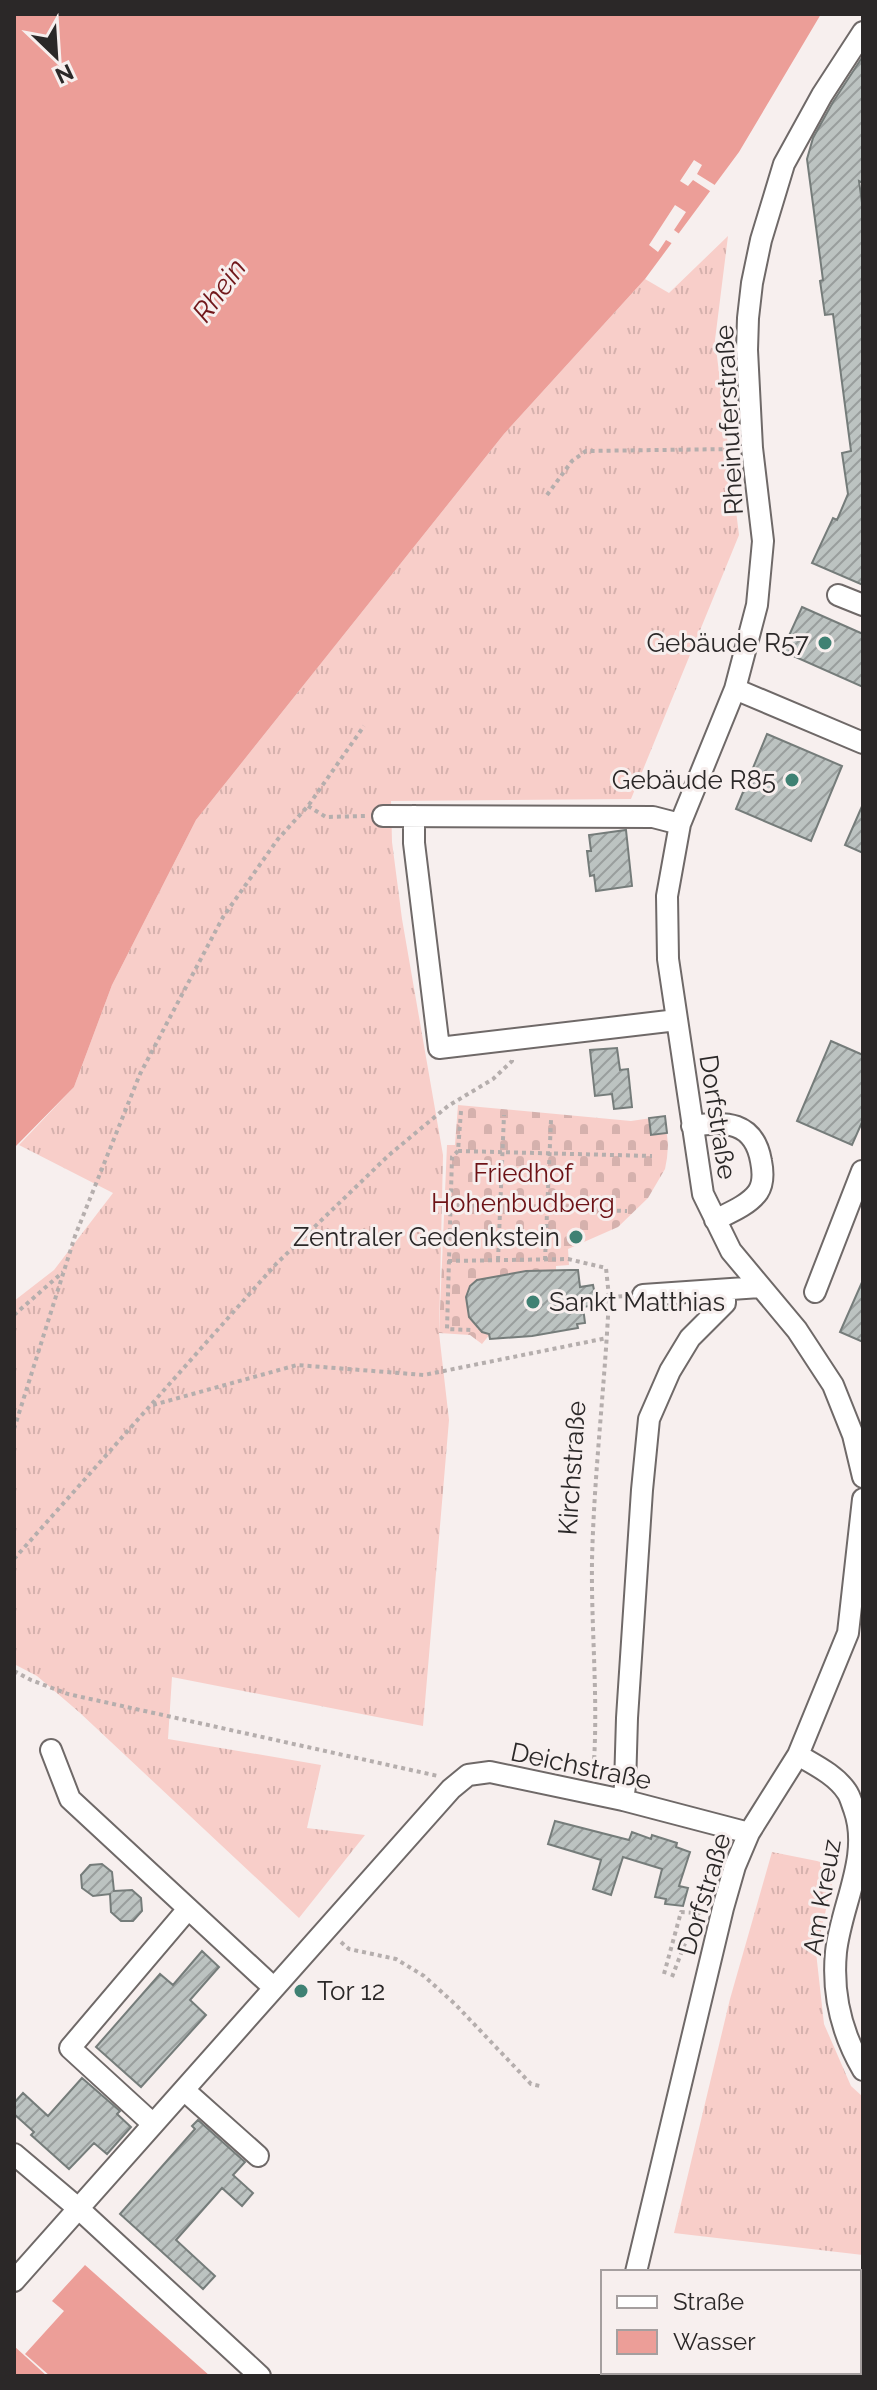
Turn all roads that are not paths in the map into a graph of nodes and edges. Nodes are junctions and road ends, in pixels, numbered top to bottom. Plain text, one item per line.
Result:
1 (863, 32) edge
2 (838, 595) dead end
3 (863, 605) edge
4 (735, 689) junction
5 (719, 728) joint
6 (863, 743) edge
7 (383, 816) road end
8 (414, 816) junction
9 (680, 824) junction
10 (677, 1020) junction
11 (692, 1126) junction
12 (863, 1170) edge
13 (715, 1220) junction
14 (760, 1287) junction
15 (725, 1290) junction
16 (815, 1292) dead end
17 (643, 1295) road end
18 (863, 1477) edge
19 (863, 1499) edge
20 (51, 1750) dead end
21 (798, 1755) junction
22 (623, 1800) junction
23 (749, 1833) junction
24 (188, 1909) junction
25 (274, 1988) junction
26 (863, 2070) edge
27 (184, 2090) junction
28 (153, 2124) junction
29 (14, 2154) edge
30 (258, 2156) dead end
31 (79, 2209) junction
32 (636, 2270) edge
33 (14, 2281) edge
34 (260, 2376) edge

1 - 4 street, Rheinuferstraße
2 - 3 street
4 - 5 street, Rheinuferstraße
4 - 6 street
5 - 9 street, Dorfstraße
7 - 8 street
8 - 9 street
8 - 10 street
9 - 10 street, Dorfstraße
10 - 11 street, Dorfstraße
11 - 13 street, Dorfstraße
11 - 13 street
12 - 16 street
13 - 14 street, Dorfstraße
14 - 15 street
14 - 18 street, Dorfstraße
15 - 17 street
15 - 22 street
19 - 21 street, Dorfstraße
20 - 24 street
21 - 23 street, Dorfstraße
21 - 26 street, Am Kreuz
22 - 23 street, Deichstraße
22 - 25 street, Deichstraße
23 - 32 street, Dorfstraße
24 - 25 street
24 - 28 street
25 - 27 street, Deichstraße
27 - 28 street, Deichstraße
27 - 30 street
28 - 31 street, Deichstraße
29 - 31 street
31 - 33 street, Deichstraße
31 - 34 street

